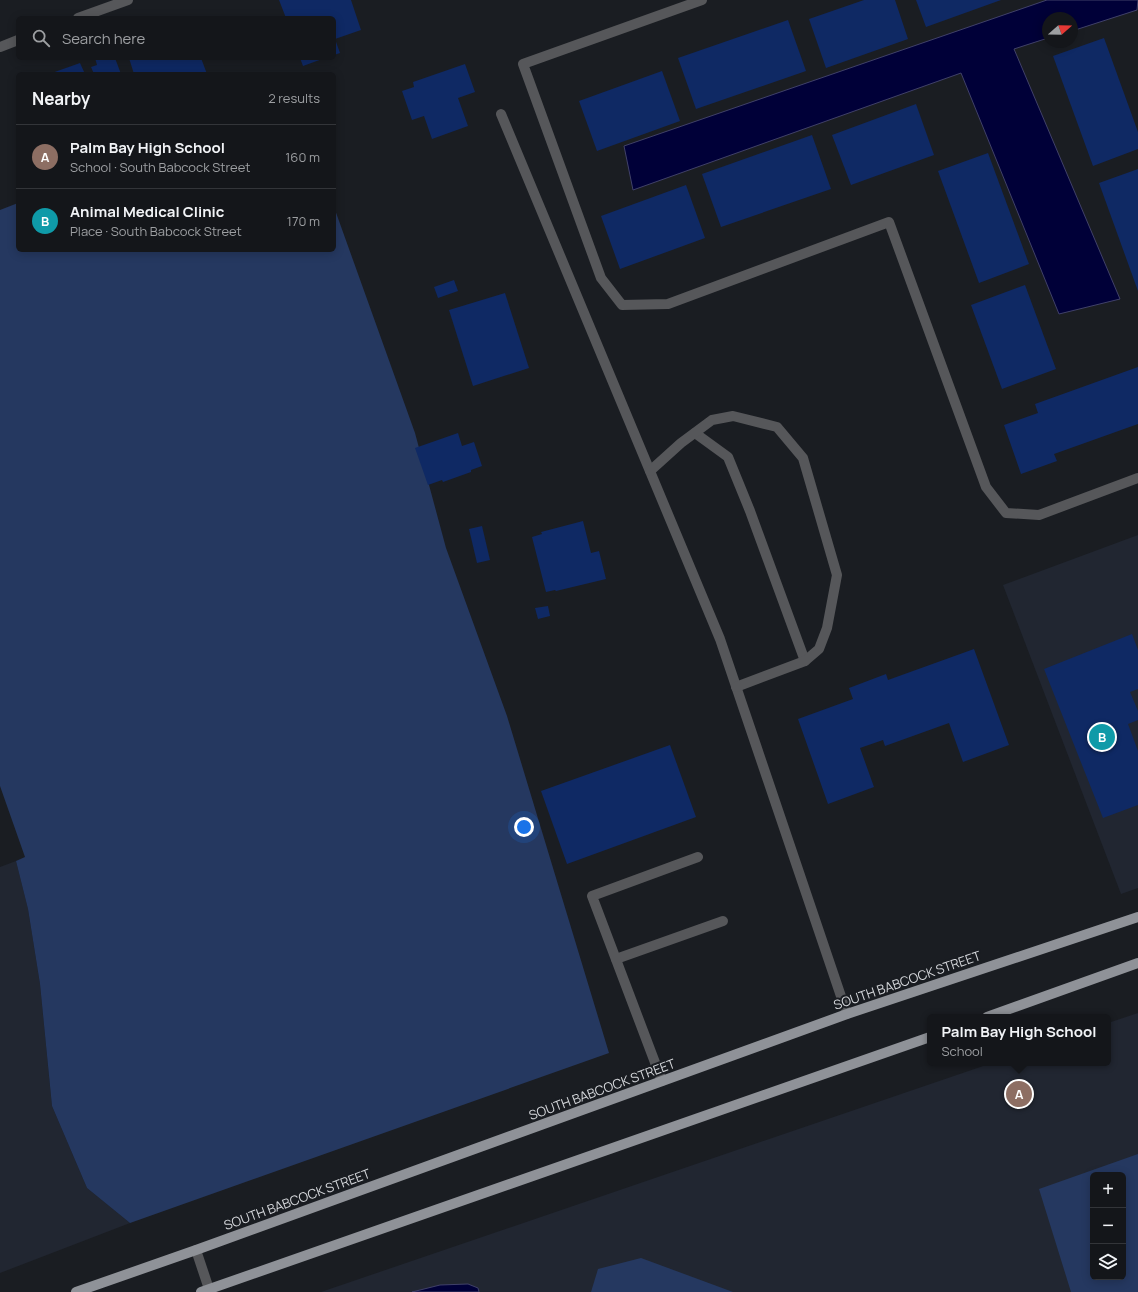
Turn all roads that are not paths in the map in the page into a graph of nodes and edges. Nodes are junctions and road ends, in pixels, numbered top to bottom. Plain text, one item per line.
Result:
1 (128, 0) edge
2 (702, 0) edge
3 (84, 16) edge
4 (16, 41) edge
5 (0, 47) edge
6 (502, 114) dead end
7 (695, 433) junction
8 (650, 471) junction
9 (1138, 478) edge
10 (805, 661) junction
11 (736, 687) junction
12 (698, 857) dead end
13 (1138, 916) edge
14 (723, 921) dead end
15 (616, 959) junction
16 (1138, 963) edge
17 (847, 1014) junction
18 (994, 1014) edge
19 (927, 1038) edge
20 (662, 1081) junction
21 (196, 1250) junction
22 (207, 1291) edge
23 (76, 1292) edge

1 - 3 street
2 - 9 street
4 - 5 street
6 - 8 street
7 - 8 street
7 - 10 street
7 - 10 street
8 - 11 street
10 - 11 street
11 - 17 street
12 - 15 street
13 - 17 main road, SOUTH BABCOCK STREET
14 - 15 street
15 - 20 street
16 - 18 main road
17 - 20 main road, SOUTH BABCOCK STREET
19 - 22 main road
20 - 21 main road, SOUTH BABCOCK STREET
21 - 22 street
21 - 23 main road, SOUTH BABCOCK STREET

